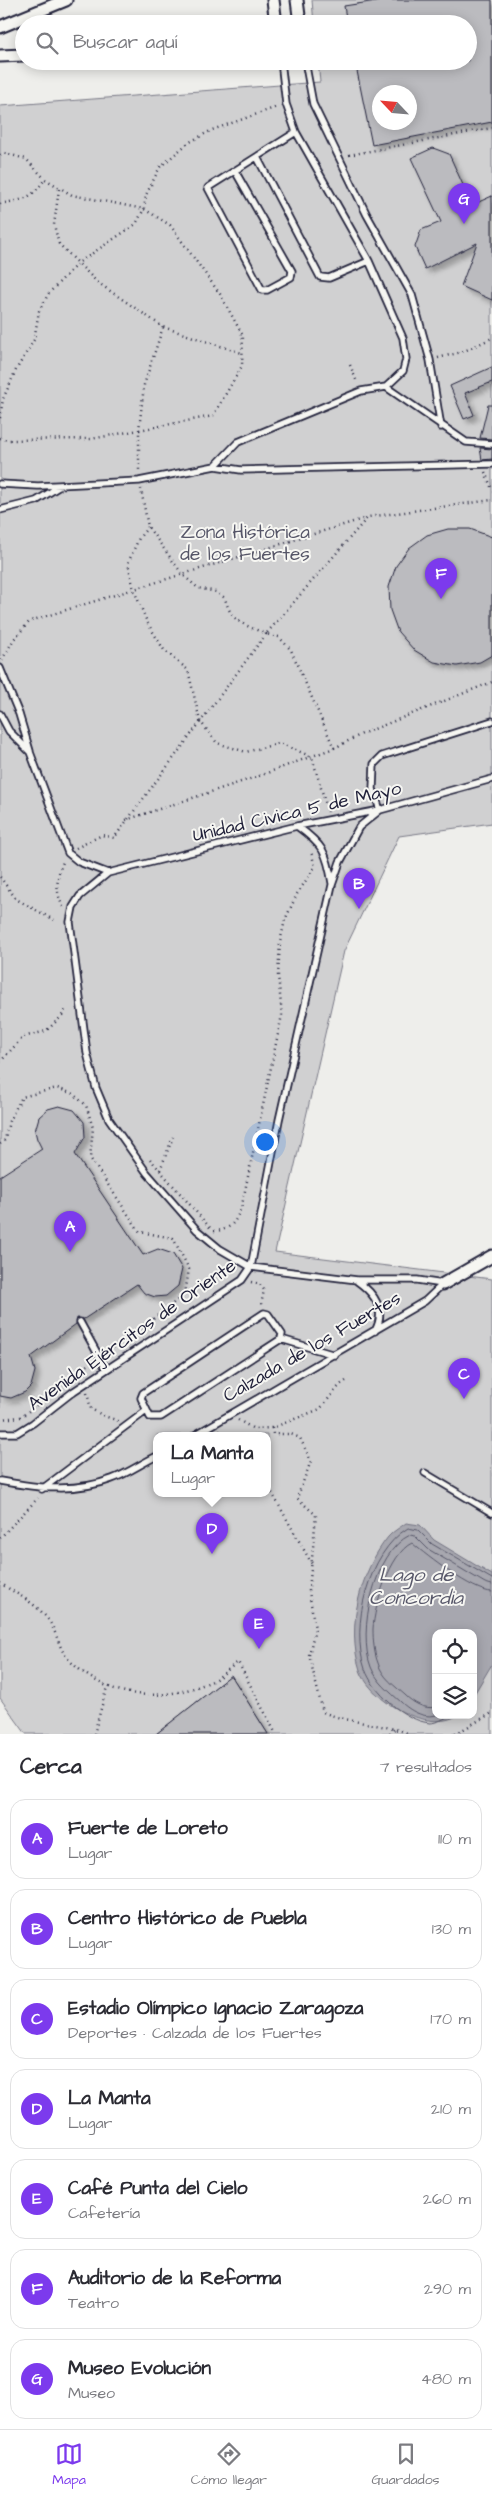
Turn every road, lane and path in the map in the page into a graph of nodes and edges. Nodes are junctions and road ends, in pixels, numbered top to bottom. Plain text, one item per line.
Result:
1 (66, 0) edge
2 (273, 0) edge
3 (298, 0) edge
4 (29, 15) edge
5 (275, 15) edge
6 (299, 15) edge
7 (15, 21) edge
8 (0, 27) edge
9 (15, 55) edge
10 (0, 56) edge
11 (282, 70) edge
12 (307, 70) edge
13 (286, 104) junction
14 (492, 128) edge
15 (296, 132) junction
16 (0, 155) edge
17 (257, 157) junction
18 (339, 157) junction
19 (235, 171) junction
20 (45, 179) junction
21 (60, 188) junction
22 (0, 204) edge
23 (144, 209) junction
24 (369, 260) junction
25 (78, 263) junction
26 (163, 327) junction
27 (492, 338) edge
28 (242, 353) junction
29 (430, 360) junction
30 (350, 365) dead end
31 (386, 387) junction
32 (361, 391) junction
33 (0, 418) edge
34 (442, 427) junction
35 (139, 430) junction
36 (0, 438) edge
37 (492, 444) edge
38 (482, 464) junction
39 (492, 464) edge
40 (215, 466) junction
41 (139, 481) junction
42 (0, 484) edge
43 (62, 485) junction
44 (492, 489) edge
45 (492, 500) edge
46 (0, 510) edge
47 (368, 517) junction
48 (148, 527) junction
49 (184, 576) junction
50 (134, 590) junction
51 (266, 634) junction
52 (0, 664) edge
53 (0, 668) edge
54 (492, 682) edge
55 (0, 714) edge
56 (200, 721) junction
57 (492, 721) edge
58 (334, 748) junction
59 (30, 752) junction
60 (312, 757) junction
61 (492, 779) edge
62 (380, 810) junction
63 (331, 819) junction
64 (126, 820) junction
65 (297, 826) junction
66 (310, 851) dead end
67 (68, 853) junction
68 (108, 873) junction
69 (0, 877) edge
70 (332, 885) junction
71 (54, 920) dead end
72 (70, 922) junction
73 (66, 1008) dead end
74 (0, 1062) edge
75 (174, 1137) dead end
76 (0, 1144) edge
77 (160, 1170) dead end
78 (214, 1231) dead end
79 (492, 1256) edge
80 (251, 1267) junction
81 (357, 1280) junction
82 (260, 1284) dead end
83 (443, 1284) junction
84 (259, 1314) junction
85 (80, 1322) dead end
86 (375, 1331) junction
87 (281, 1339) junction
88 (99, 1353) junction
89 (335, 1355) junction
90 (106, 1369) junction
91 (346, 1381) dead end
92 (89, 1382) junction
93 (146, 1411) junction
94 (230, 1415) junction
95 (0, 1419) edge
96 (128, 1423) junction
97 (272, 1428) junction
98 (201, 1432) edge
99 (0, 1433) edge
100 (153, 1458) edge
101 (425, 1473) dead end
102 (0, 1481) edge
103 (42, 1489) junction
104 (271, 1491) edge
105 (492, 1513) edge
106 (0, 1538) edge
107 (313, 1566) junction
108 (0, 1583) edge
109 (107, 1687) junction
110 (492, 1714) edge
111 (395, 1728) junction
112 (94, 1734) edge
113 (276, 1734) edge
114 (390, 1734) edge
115 (410, 1734) edge
116 (455, 1734) edge

1 - 4 street
2 - 5 street
3 - 6 street
7 - 8 street
9 - 10 street
11 - 13 lane
12 - 18 lane
13 - 15 lane
13 - 23 path
14 - 18 path
15 - 17 lane
15 - 24 lane
16 - 20 path
17 - 19 lane
17 - 24 lane
18 - 29 lane
19 - 19 lane
20 - 21 path
20 - 22 path
21 - 23 path
21 - 25 path
23 - 25 path
23 - 28 path
24 - 31 lane
25 - 26 path
25 - 33 path
26 - 28 path
26 - 35 path
27 - 29 path
28 - 35 path
29 - 34 lane
30 - 32 path
31 - 32 lane
31 - 34 lane
32 - 40 lane
34 - 37 lane
35 - 36 path
35 - 41 path
38 - 39 lane
38 - 40 lane
38 - 44 path
40 - 41 lane
41 - 43 lane
41 - 48 path
42 - 43 lane
43 - 46 lane
45 - 47 path
47 - 49 path
47 - 51 path
48 - 49 path
48 - 50 path
49 - 50 path
49 - 51 path
50 - 52 path
50 - 56 path
51 - 56 path
51 - 58 path
53 - 59 lane
54 - 58 path
55 - 59 lane
56 - 60 path
56 - 64 path
57 - 62 lane
58 - 60 path
59 - 67 lane
60 - 63 path
60 - 64 path
61 - 62 lane, Unidad Civica 5 de Mayo
62 - 63 lane, Unidad Civica 5 de Mayo
62 - 70 lane, Avenida Ejércitos de Oriente
63 - 65 lane, Unidad Civica 5 de Mayo
64 - 67 path
65 - 68 lane, Unidad Civica 5 de Mayo
65 - 70 lane, Avenida Ejércitos de Oriente
66 - 78 path
67 - 68 lane
67 - 72 path
68 - 72 lane, Unidad Civica 5 de Mayo
69 - 71 path
70 - 80 lane, Avenida Ejércitos de Oriente
72 - 80 lane
73 - 74 path
75 - 77 path
76 - 88 path
79 - 83 street, Calzada de los Fuertes
80 - 81 lane, Calzada de los Fuertes
80 - 90 lane, Avenida Ejércitos de Oriente
81 - 83 lane, Calzada de los Fuertes
81 - 86 lane
82 - 84 path
83 - 86 lane, Calzada de los Fuertes
84 - 87 lane
84 - 93 lane
85 - 88 lane
86 - 89 lane, Calzada de los Fuertes
87 - 89 lane
87 - 93 lane
88 - 90 lane
88 - 95 path
89 - 94 lane, Calzada de los Fuertes
90 - 92 lane, Avenida Ejércitos de Oriente
91 - 97 path
92 - 96 path
92 - 99 lane, Avenida Ejércitos de Oriente
93 - 96 lane
94 - 97 path
94 - 98 lane, Calzada de los Fuertes
96 - 103 lane
97 - 107 path
100 - 103 lane
101 - 105 lane
102 - 103 lane
103 - 106 path
104 - 107 path
107 - 111 path
108 - 109 path
109 - 112 path
109 - 113 path
110 - 116 path
111 - 114 path
111 - 115 path

